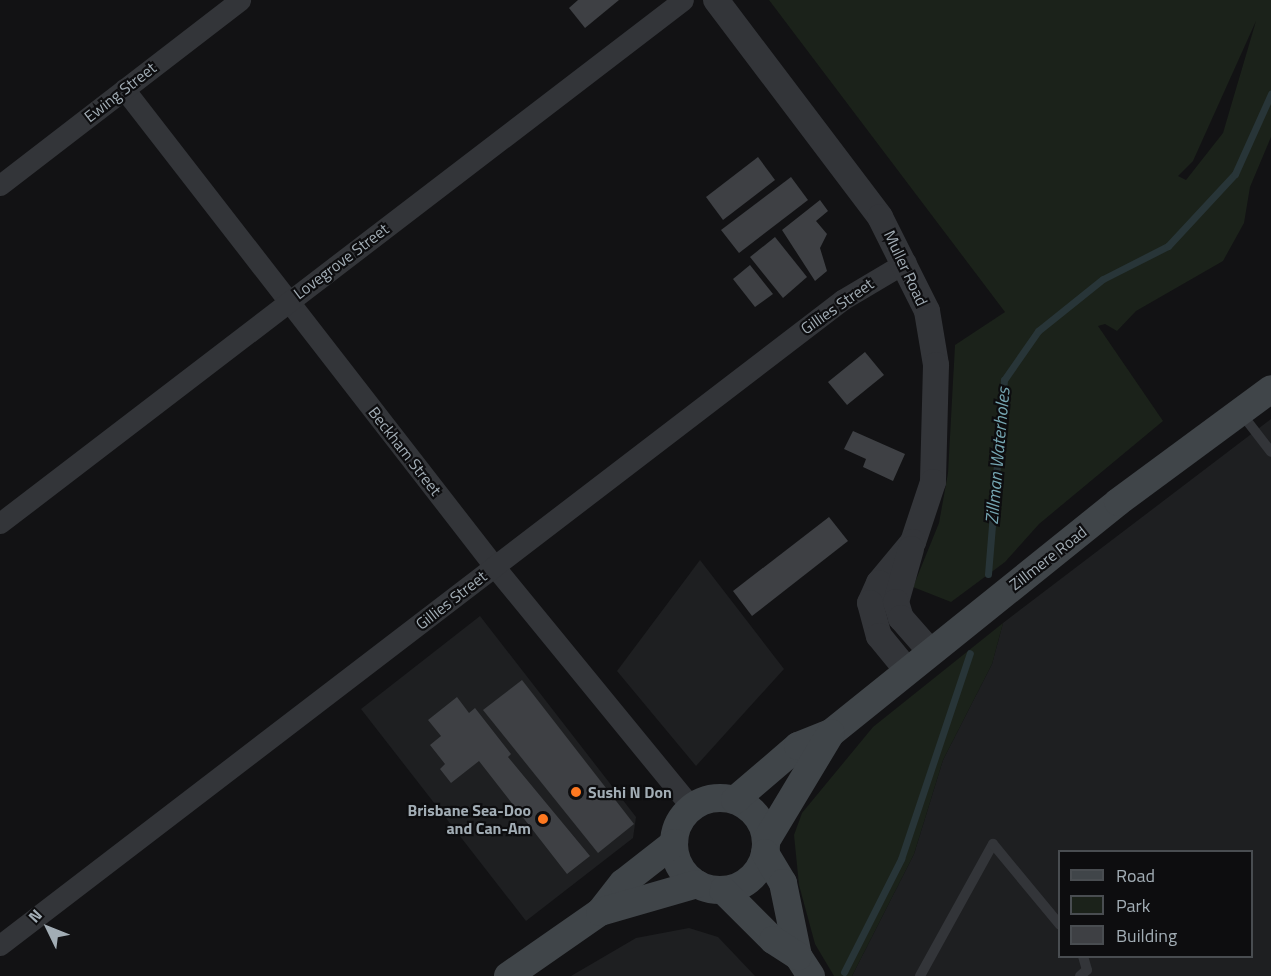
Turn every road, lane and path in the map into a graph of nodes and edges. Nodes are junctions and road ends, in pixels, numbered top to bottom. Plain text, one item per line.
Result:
1 (240, 0) edge
2 (683, 0) edge
3 (716, 0) edge
4 (124, 89) junction
5 (0, 185) edge
6 (906, 262) junction
7 (290, 301) junction
8 (1271, 389) edge
9 (1240, 413) junction
10 (1271, 452) edge
11 (0, 523) edge
12 (913, 543) junction
13 (494, 567) junction
14 (930, 651) junction
15 (906, 669) junction
16 (831, 733) junction
17 (735, 800) junction
18 (692, 808) junction
19 (674, 843) junction
20 (766, 847) junction
21 (710, 887) junction
22 (600, 912) junction
23 (1058, 924) edge
24 (0, 945) edge
25 (1083, 958) edge
26 (805, 966) edge
27 (508, 976) edge
28 (920, 976) edge
29 (1080, 976) edge

1 - 4 street, Ewing Street
2 - 7 street, Lovegrove Street
3 - 6 street, Muller Road
4 - 5 street, Ewing Street
4 - 7 street, Beckham Street
6 - 12 street, Muller Road
6 - 13 street, Gillies Street
7 - 11 street, Lovegrove Street
7 - 13 street, Beckham Street
8 - 9 main road, Zillmere Road
9 - 10 lane
9 - 14 main road, Zillmere Road
12 - 14 street
12 - 15 street, Muller Road
13 - 18 street, Beckham Street
13 - 24 street, Gillies Street
14 - 15 main road, Zillmere Road
15 - 16 main road, Zillmere Road
16 - 17 main road, Zillmere Road
16 - 20 main road, Zillmere Road
17 - 18 main road
17 - 20 main road
18 - 19 main road
19 - 21 main road
19 - 22 main road
20 - 21 main road
20 - 26 main road
21 - 22 main road
21 - 26 main road
22 - 27 main road
23 - 28 lane
25 - 29 lane

